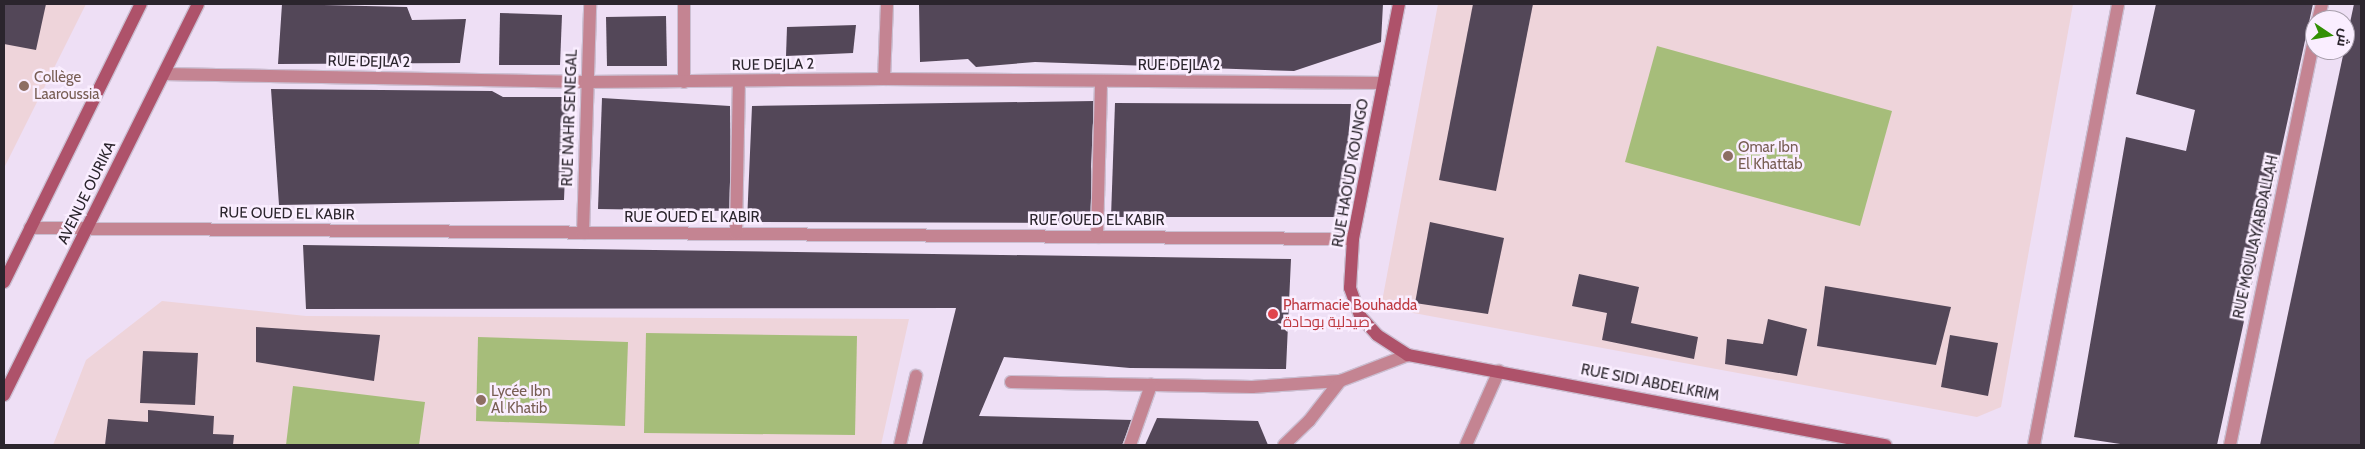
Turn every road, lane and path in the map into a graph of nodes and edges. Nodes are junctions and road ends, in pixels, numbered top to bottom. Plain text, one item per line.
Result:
1 (142, 4) edge
2 (198, 4) edge
3 (590, 4) edge
4 (684, 4) edge
5 (887, 4) edge
6 (1399, 4) edge
7 (2118, 4) edge
8 (2310, 60) edge
9 (164, 74) junction
10 (884, 80) junction
11 (586, 82) junction
12 (684, 82) junction
13 (739, 82) junction
14 (1101, 82) junction
15 (1384, 83) junction
16 (30, 228) junction
17 (89, 228) junction
18 (583, 233) junction
19 (736, 234) junction
20 (1097, 237) junction
21 (1353, 239) junction
22 (4, 282) edge
23 (1408, 354) junction
24 (1499, 370) junction
25 (916, 376) dead end
26 (1340, 381) junction
27 (1011, 382) dead end
28 (1151, 385) junction
29 (4, 395) edge
30 (900, 445) edge
31 (1130, 445) edge
32 (1284, 445) edge
33 (1466, 445) edge
34 (1886, 445) edge
35 (2034, 445) edge
36 (2230, 445) edge

1 - 16 street
2 - 9 street, AVENUE OURIKA
3 - 11 street, RUE NAHR SENEGAL
4 - 12 street
5 - 10 street
6 - 15 street, RUE HAOUD KOUNGO
7 - 35 street
8 - 36 street, RUE MOULAY ABDALLAH
9 - 11 street, RUE DEJLA 2
9 - 17 street, AVENUE OURIKA
10 - 13 street, RUE DEJLA 2
10 - 14 street, RUE DEJLA 2
11 - 12 street, RUE DEJLA 2
11 - 18 street, RUE NAHR SENEGAL
12 - 13 street, RUE DEJLA 2
13 - 19 street
14 - 15 street, RUE DEJLA 2
14 - 20 street
15 - 21 street, RUE HAOUD KOUNGO
16 - 17 street, RUE OUED EL KABIR
16 - 22 street
17 - 18 street, RUE OUED EL KABIR
17 - 29 street, AVENUE OURIKA
18 - 19 street, RUE OUED EL KABIR
19 - 20 street, RUE OUED EL KABIR
20 - 21 street, RUE OUED EL KABIR
21 - 23 street, RUE HAOUD KOUNGO
23 - 24 street, RUE SIDI ABDELKRIM
23 - 26 street
24 - 33 street
24 - 34 street, RUE SIDI ABDELKRIM
25 - 30 street
26 - 28 street
26 - 32 street
27 - 28 street
28 - 31 street

